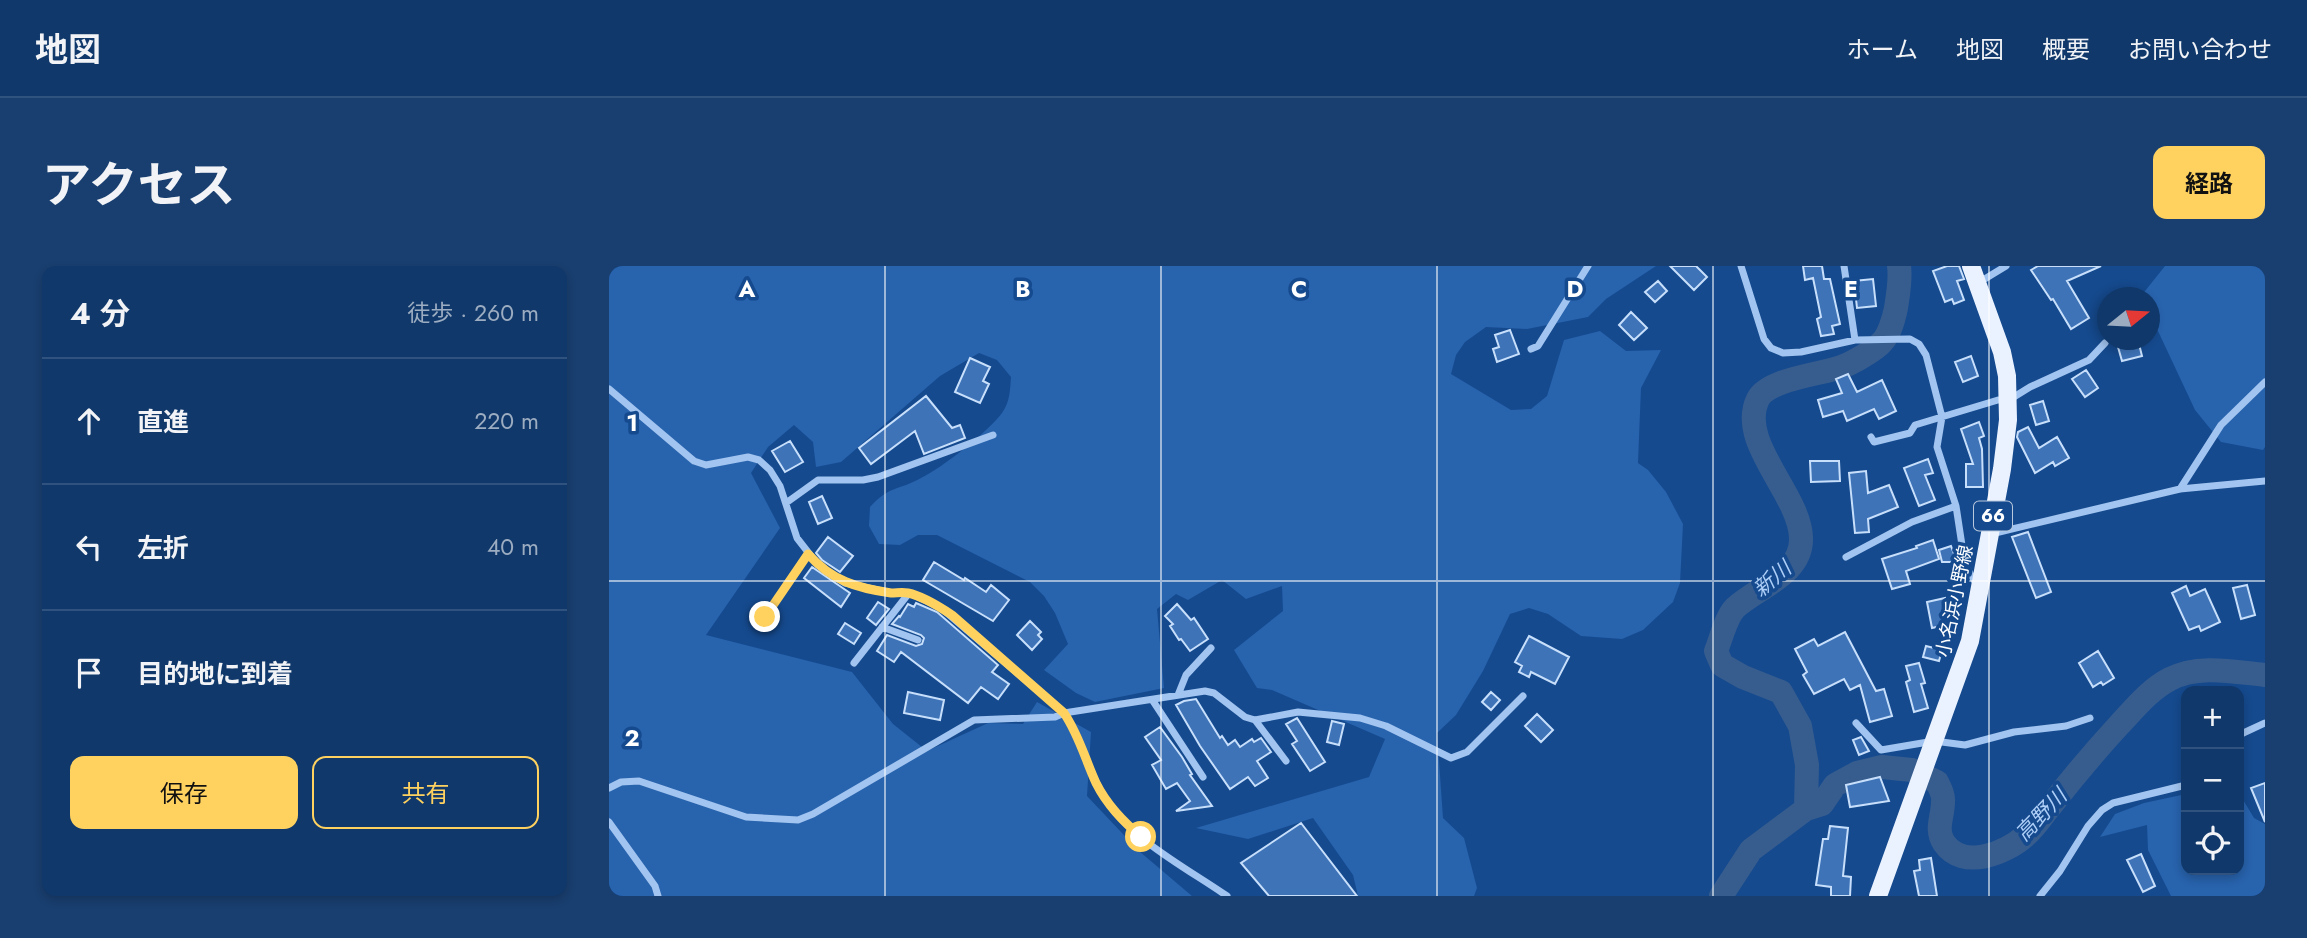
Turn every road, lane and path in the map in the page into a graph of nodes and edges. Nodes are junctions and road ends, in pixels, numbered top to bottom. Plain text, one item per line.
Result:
1 (1588, 266) edge
2 (1741, 266) edge
3 (1844, 266) edge
4 (1971, 266) edge
5 (2006, 266) edge
6 (1977, 284) junction
7 (1855, 340) junction
8 (1531, 349) dead end
9 (2098, 350) edge
10 (2265, 382) edge
11 (609, 389) edge
12 (2009, 400) junction
13 (1942, 417) junction
14 (993, 435) dead end
15 (1871, 437) dead end
16 (2265, 481) edge
17 (2180, 489) junction
18 (786, 503) junction
19 (1956, 506) junction
20 (1989, 534) junction
21 (808, 554) junction
22 (1846, 557) dead end
23 (1980, 589) junction
24 (909, 593) junction
25 (765, 617) dead end
26 (883, 626) junction
27 (918, 640) dead end
28 (1211, 648) dead end
29 (855, 663) dead end
30 (1178, 695) junction
31 (1523, 696) dead end
32 (1153, 701) junction
33 (1064, 713) junction
34 (2090, 718) dead end
35 (1255, 720) junction
36 (1856, 723) dead end
37 (2265, 723) edge
38 (2244, 733) edge
39 (1934, 741) junction
40 (1286, 761) dead end
41 (1203, 778) dead end
42 (2181, 786) edge
43 (609, 788) edge
44 (609, 822) edge
45 (658, 896) edge
46 (1227, 896) edge
47 (1878, 896) edge
48 (2040, 896) edge

1 - 8 street
2 - 7 street
3 - 7 street
4 - 6 main road, 小名浜小野線 / 66
5 - 6 street
6 - 12 main road, 小名浜小野線 / 66
7 - 13 street
9 - 12 street
10 - 17 street
11 - 18 street
12 - 13 street
12 - 20 main road, 小名浜小野線 / 66
13 - 15 street
13 - 19 street
14 - 18 street
16 - 17 street
17 - 20 street
18 - 21 street
19 - 22 street
19 - 23 street
20 - 23 main road, 小名浜小野線 / 66
21 - 24 street
21 - 25 street
23 - 39 main road, 小名浜小野線 / 66
24 - 26 street
24 - 33 street
26 - 27 street
26 - 29 street
28 - 30 street
30 - 32 street
30 - 35 street
31 - 35 street
32 - 33 street
32 - 41 street
33 - 43 street
33 - 46 street
34 - 39 street
35 - 40 street
36 - 39 street
37 - 38 street
39 - 47 main road, 小名浜小野線 / 66
42 - 48 street
44 - 45 street

